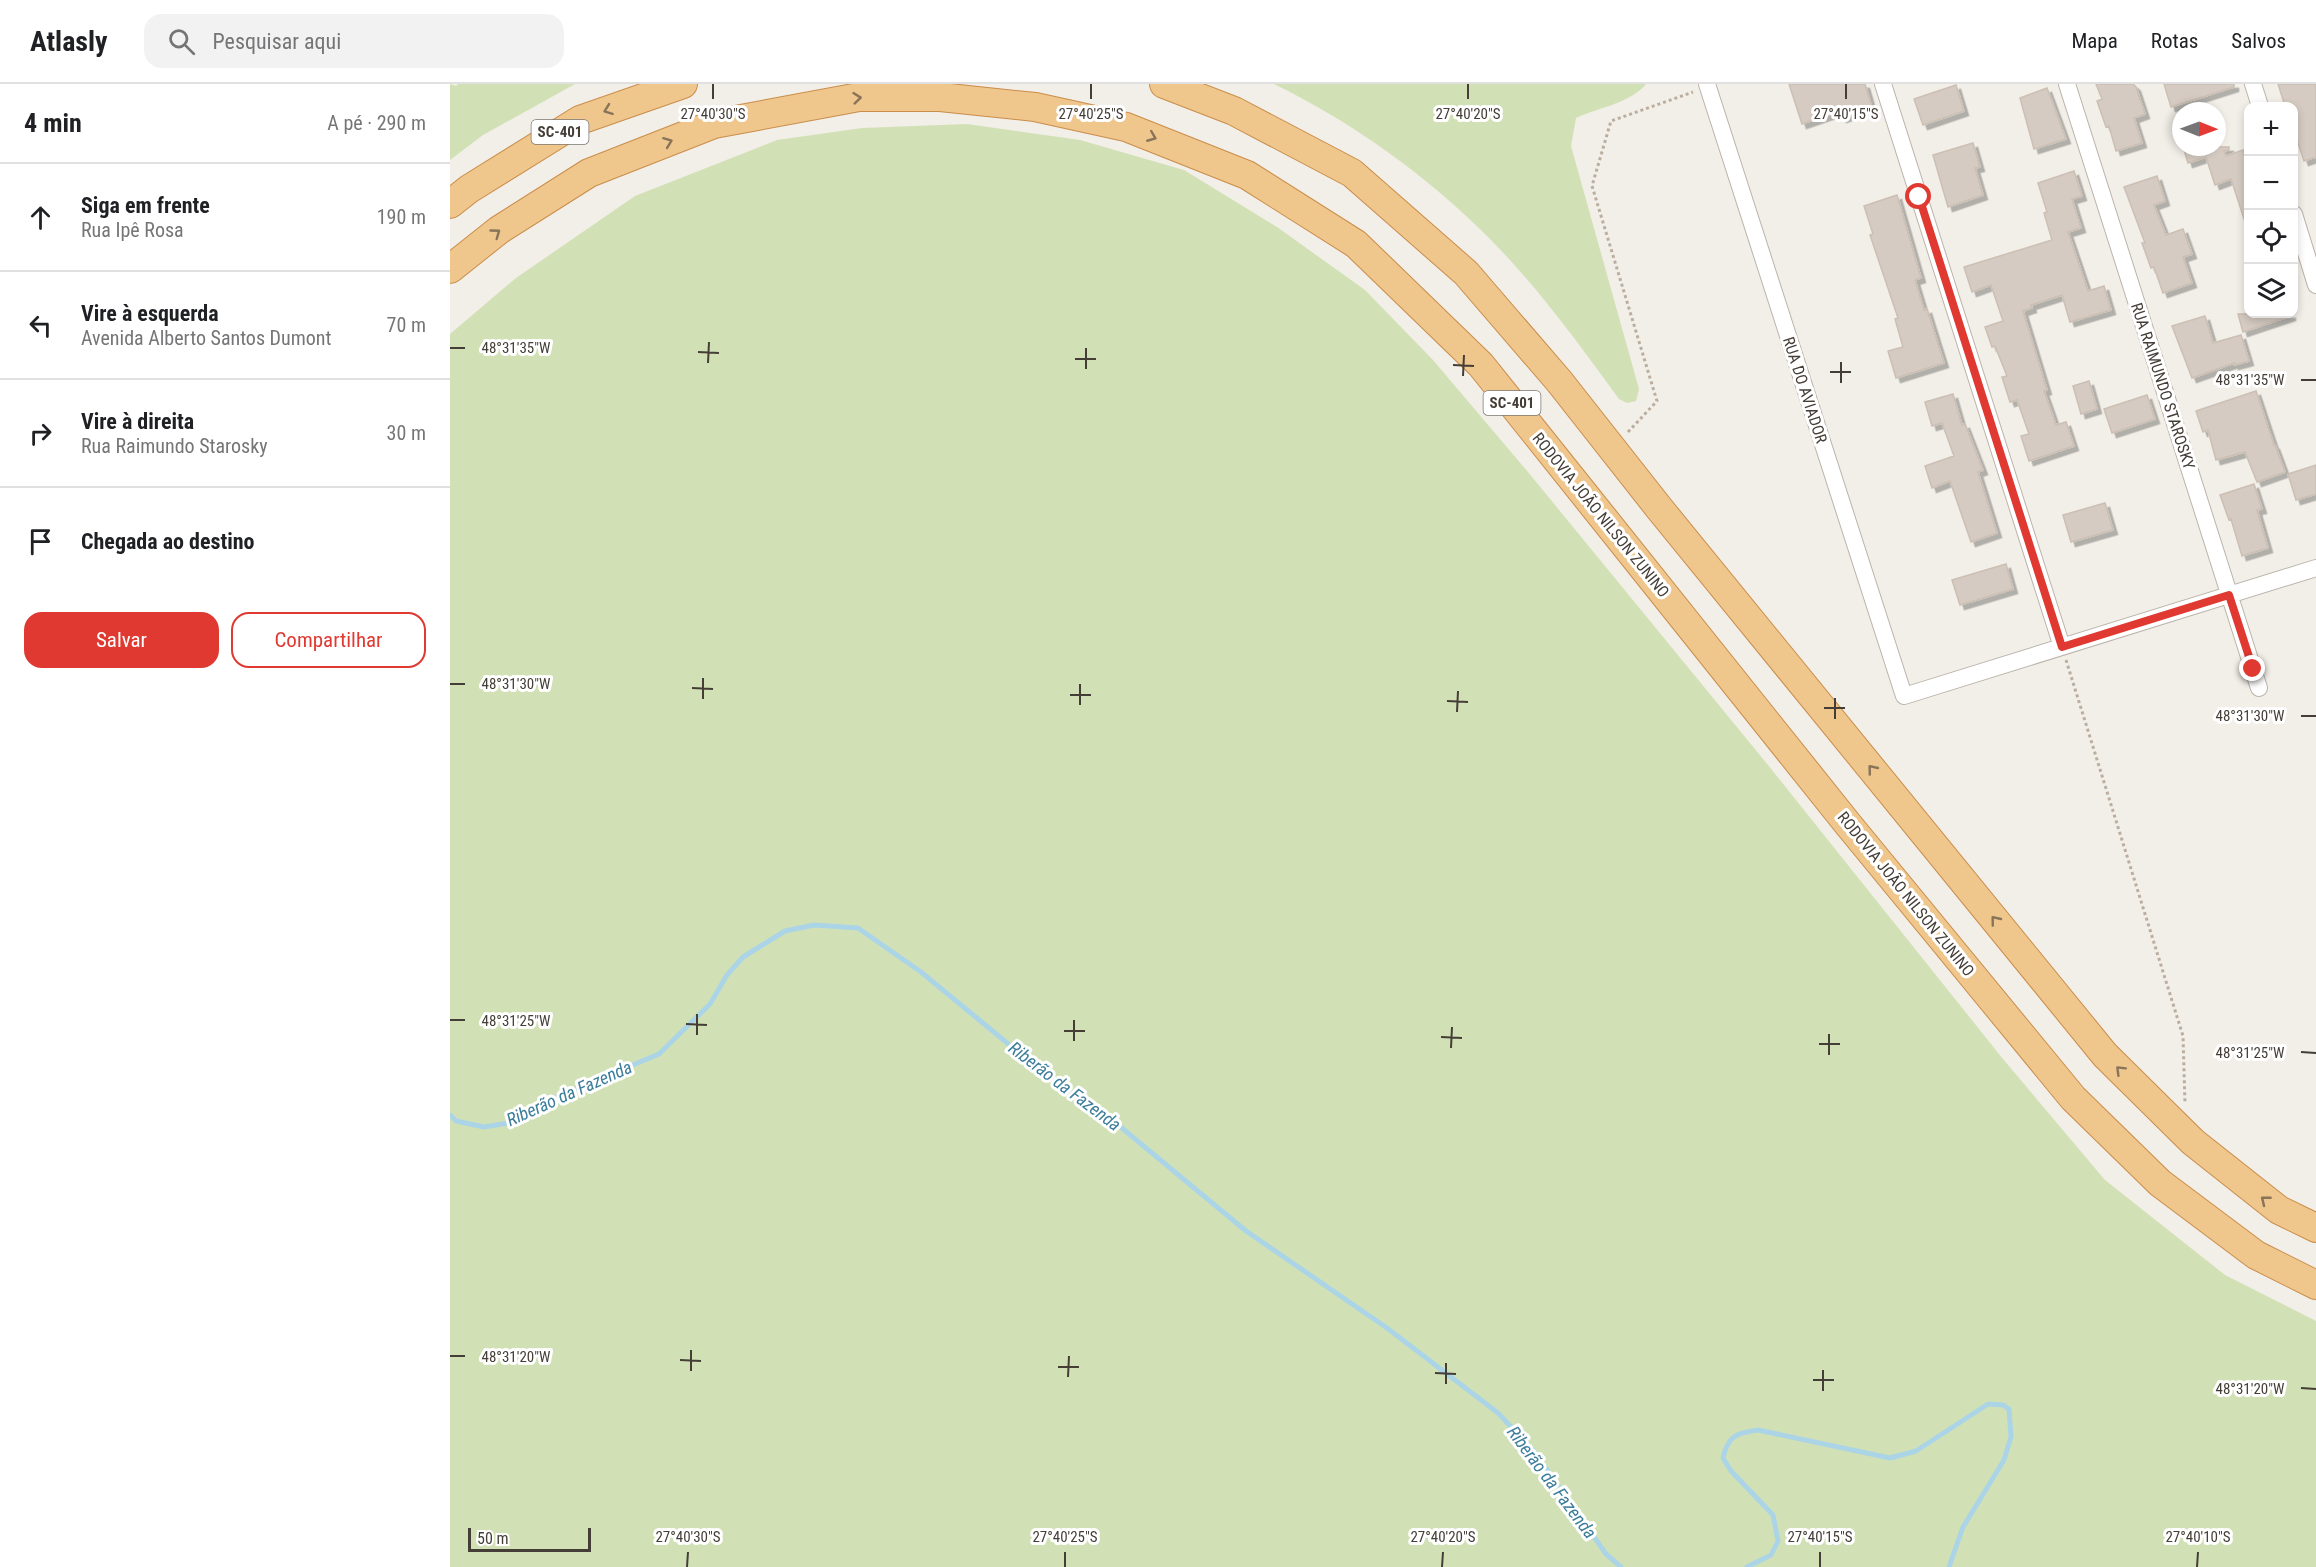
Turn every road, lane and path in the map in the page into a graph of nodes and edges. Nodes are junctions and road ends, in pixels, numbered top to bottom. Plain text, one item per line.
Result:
1 (682, 84) edge
2 (1164, 84) edge
3 (1883, 84) edge
4 (2067, 84) edge
5 (2253, 84) edge
6 (1710, 85) edge
7 (2259, 102) edge
8 (450, 204) edge
9 (2298, 227) edge
10 (450, 269) edge
11 (2316, 285) edge
12 (1614, 450) junction
13 (2316, 568) edge
14 (2229, 595) junction
15 (2062, 647) junction
16 (2259, 688) dead end
17 (2186, 1106) dead end
18 (2316, 1228) edge
19 (2316, 1285) edge

1 -> 8 highway, SC-401
2 - 12 highway, SC-401
3 - 15 street
4 - 14 street, RUA RAIMUNDO STAROSKY
5 - 7 street
6 - 12 path
6 - 15 street, RUA DO AVIADOR
9 - 11 street
10 -> 19 highway, RODOVIA JOÃO NILSON ZUNINO / SC-401
18 -> 12 highway, SC-401
13 - 14 street
14 - 15 street
14 - 16 street, RUA RAIMUNDO STAROSKY
15 - 17 path

